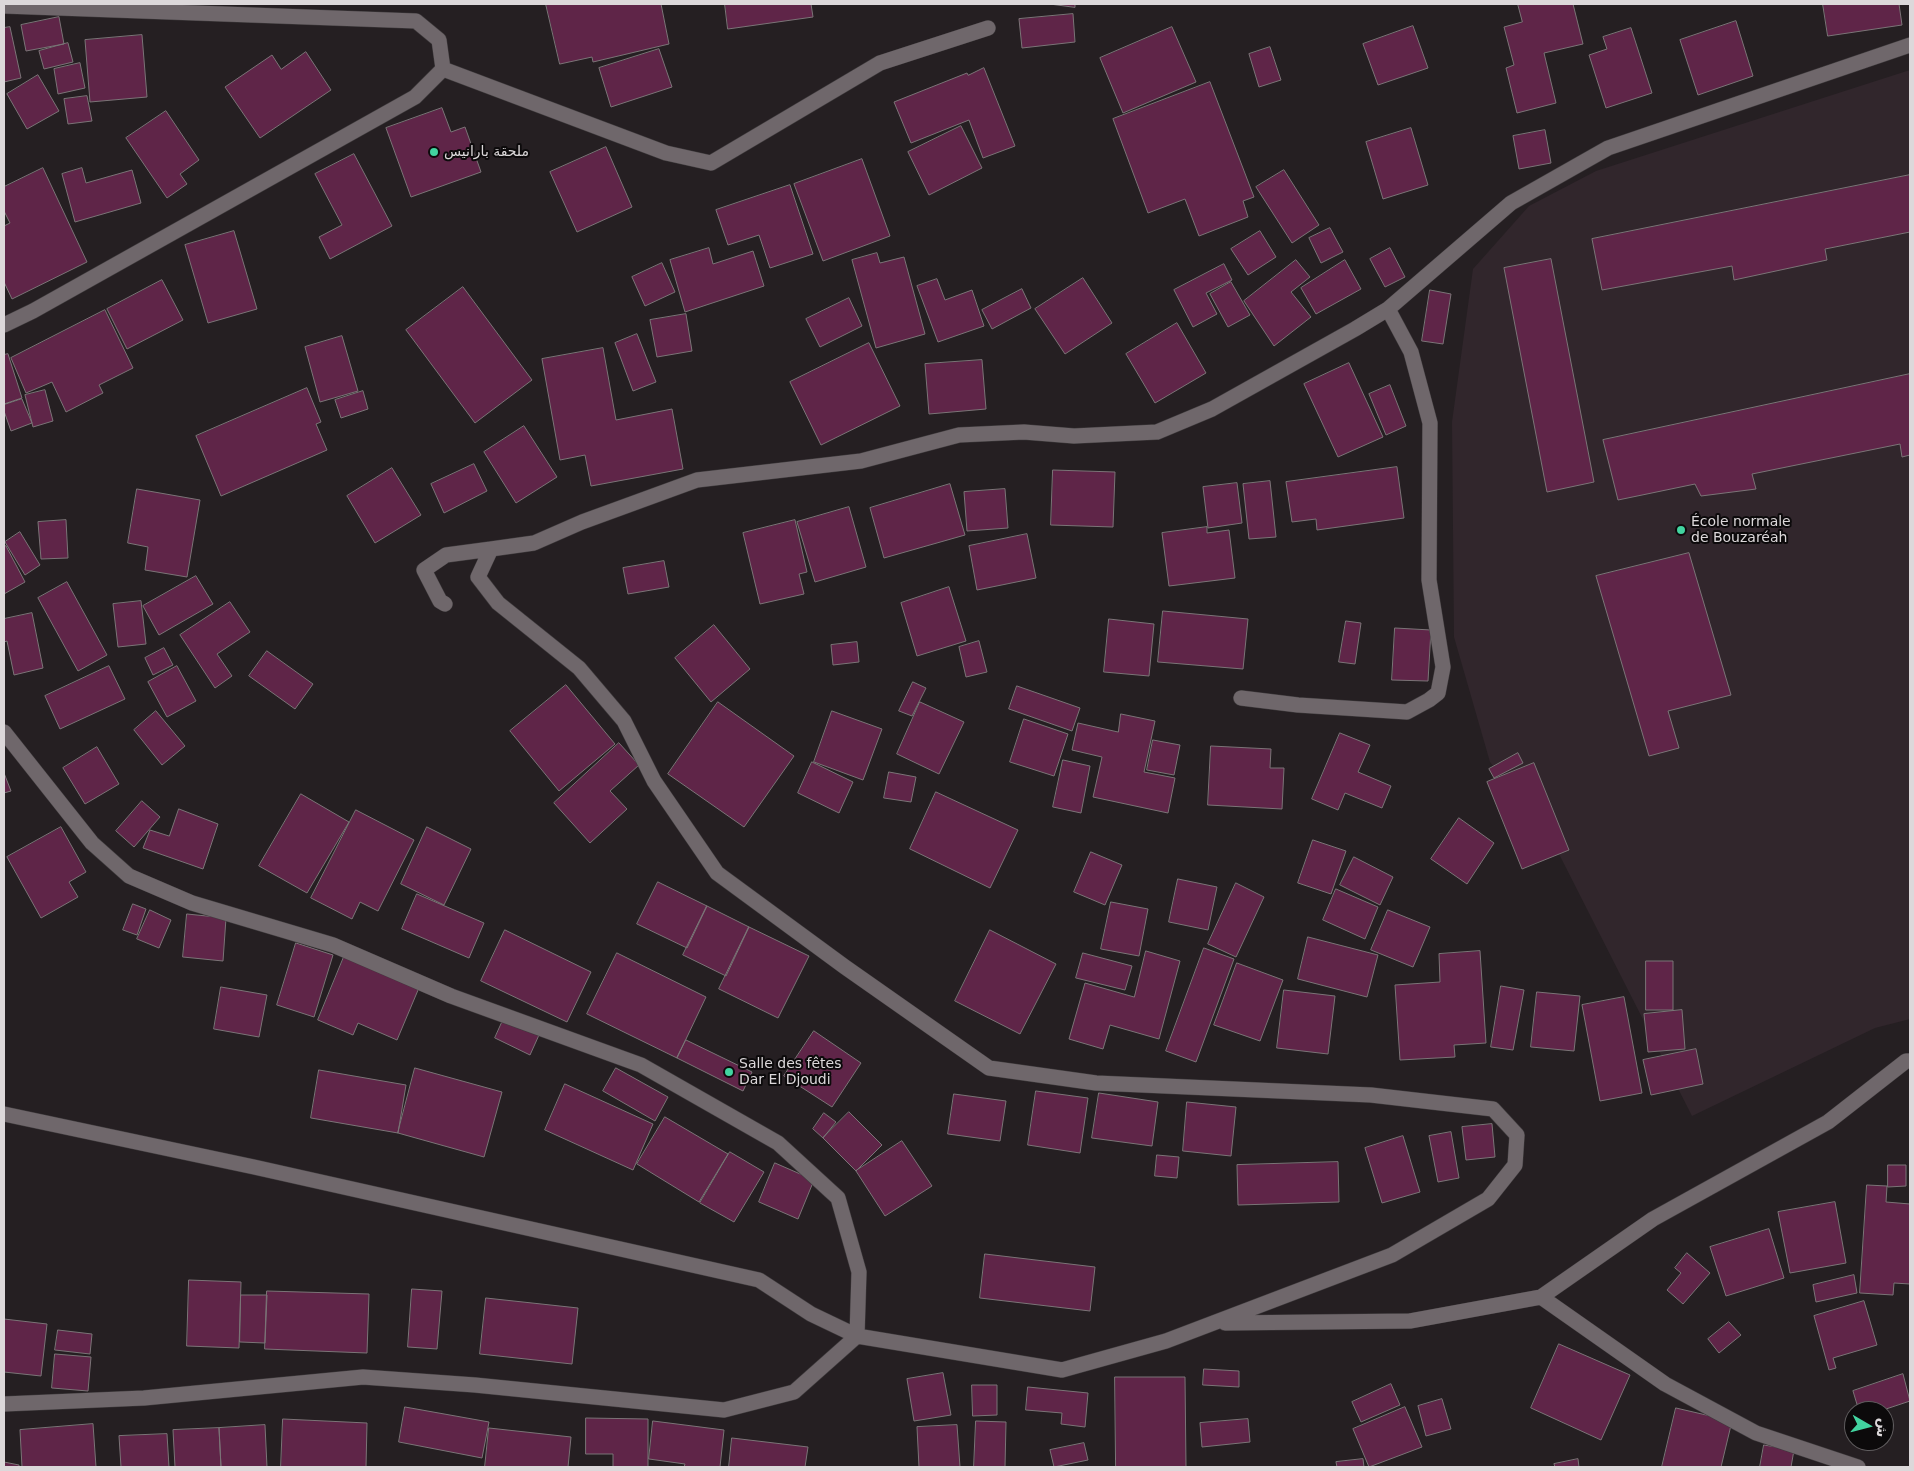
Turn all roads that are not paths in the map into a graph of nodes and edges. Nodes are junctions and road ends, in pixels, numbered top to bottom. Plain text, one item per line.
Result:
1 (7, 7) edge
2 (988, 28) dead end
3 (1910, 44) edge
4 (442, 69) junction
5 (1388, 309) junction
6 (4, 325) edge
7 (491, 549) junction
8 (445, 604) dead end
9 (1241, 698) dead end
10 (4, 732) edge
11 (1910, 1060) edge
12 (4, 1114) edge
13 (1541, 1297) junction
14 (1213, 1323) junction
15 (858, 1336) junction
16 (4, 1404) edge
17 (1858, 1467) edge

1 - 4 street
2 - 4 street
3 - 5 street
4 - 6 street
5 - 7 street
5 - 9 street
7 - 8 street
7 - 14 street
10 - 15 street
11 - 13 street
12 - 15 street
13 - 14 street
13 - 17 street
14 - 15 street
15 - 16 street

